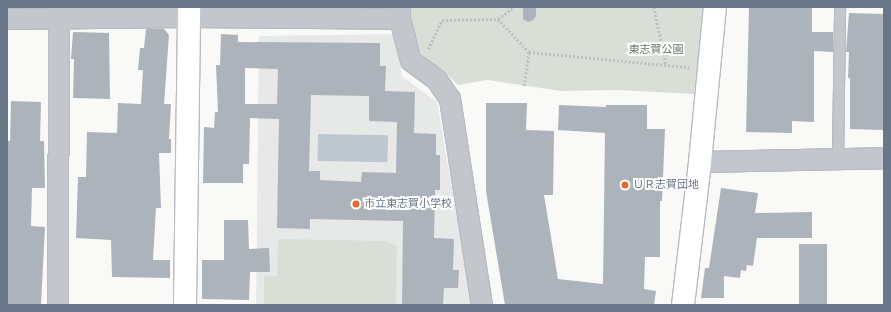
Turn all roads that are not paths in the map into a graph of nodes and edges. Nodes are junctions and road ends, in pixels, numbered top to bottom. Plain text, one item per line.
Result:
1 (715, 7) edge
2 (840, 7) edge
3 (189, 12) edge
4 (59, 13) edge
5 (400, 13) edge
6 (7, 19) edge
7 (884, 158) edge
8 (838, 159) junction
9 (700, 162) junction
10 (58, 305) edge
11 (185, 305) edge
12 (482, 305) edge
13 (682, 305) edge

1 - 9 street
2 - 8 lane
3 - 4 street
3 - 5 street
3 - 11 street
4 - 6 street
4 - 10 street
5 - 12 street
7 - 8 street
8 - 9 street
9 - 13 street

